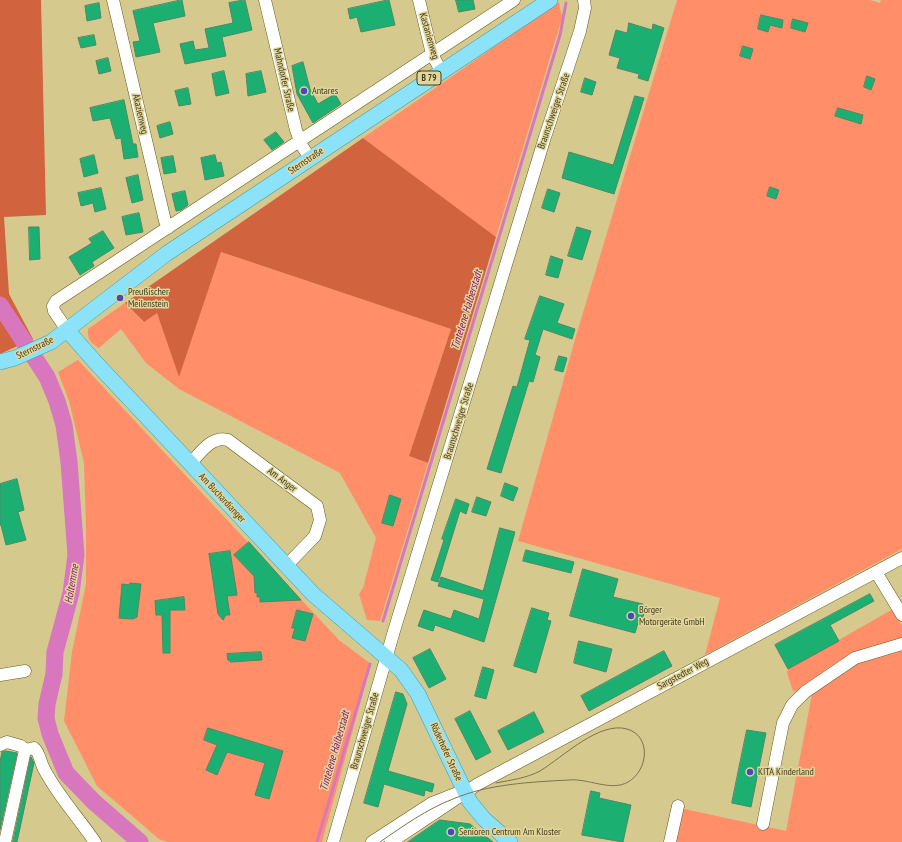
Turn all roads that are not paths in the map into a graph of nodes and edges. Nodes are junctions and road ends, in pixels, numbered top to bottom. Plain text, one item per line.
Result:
1 (113, 0) edge
2 (265, 0) edge
3 (419, 0) edge
4 (514, 0) edge
5 (550, 0) edge
6 (584, 0) edge
7 (432, 54) junction
8 (441, 71) junction
9 (300, 141) junction
10 (310, 158) junction
11 (168, 228) junction
12 (67, 330) junction
13 (0, 362) edge
14 (190, 464) junction
15 (902, 558) edge
16 (286, 566) junction
17 (876, 572) junction
18 (902, 615) edge
19 (902, 644) edge
20 (387, 657) junction
21 (25, 670) dead end
22 (0, 675) edge
23 (0, 745) edge
24 (25, 750) junction
25 (465, 791) junction
26 (678, 806) dead end
27 (763, 824) dead end
28 (5, 842) edge
29 (95, 842) edge
30 (332, 842) edge
31 (372, 842) edge
32 (391, 842) edge
33 (510, 842) edge
34 (670, 842) edge

1 - 11 street, Akazienweg
2 - 9 street, Mahndorfer Straße
3 - 7 street, Kastanienweg
4 - 7 street, Sternstraße
5 - 8 main road, Sternstraße / B 79
6 - 20 street, Braunschweiger Straße
7 - 8 street, Kastanienweg
7 - 9 street, Sternstraße
8 - 10 main road, Sternstraße / B 79
9 - 10 street, Mahndorfer Straße
9 - 11 street, Sternstraße
10 - 12 main road, Sternstraße / B 79
11 - 12 street, Sternstraße
12 - 13 main road, Sternstraße / B 79
12 - 14 main road, Am Buchardianger
14 - 16 main road, Am Buchardianger
14 - 16 street, Am Anger
15 - 17 street, Sargstedter Weg
16 - 20 main road, Am Buchardianger
17 - 18 street
17 - 25 street, Sargstedter Weg
19 - 27 street
20 - 25 main road, Röderhofer Straße
20 - 30 street, Braunschweiger Straße
21 - 22 street
23 - 24 street
24 - 28 street
24 - 29 street
25 - 31 street
25 - 32 street
25 - 33 main road, Röderhofer Straße
26 - 34 street

